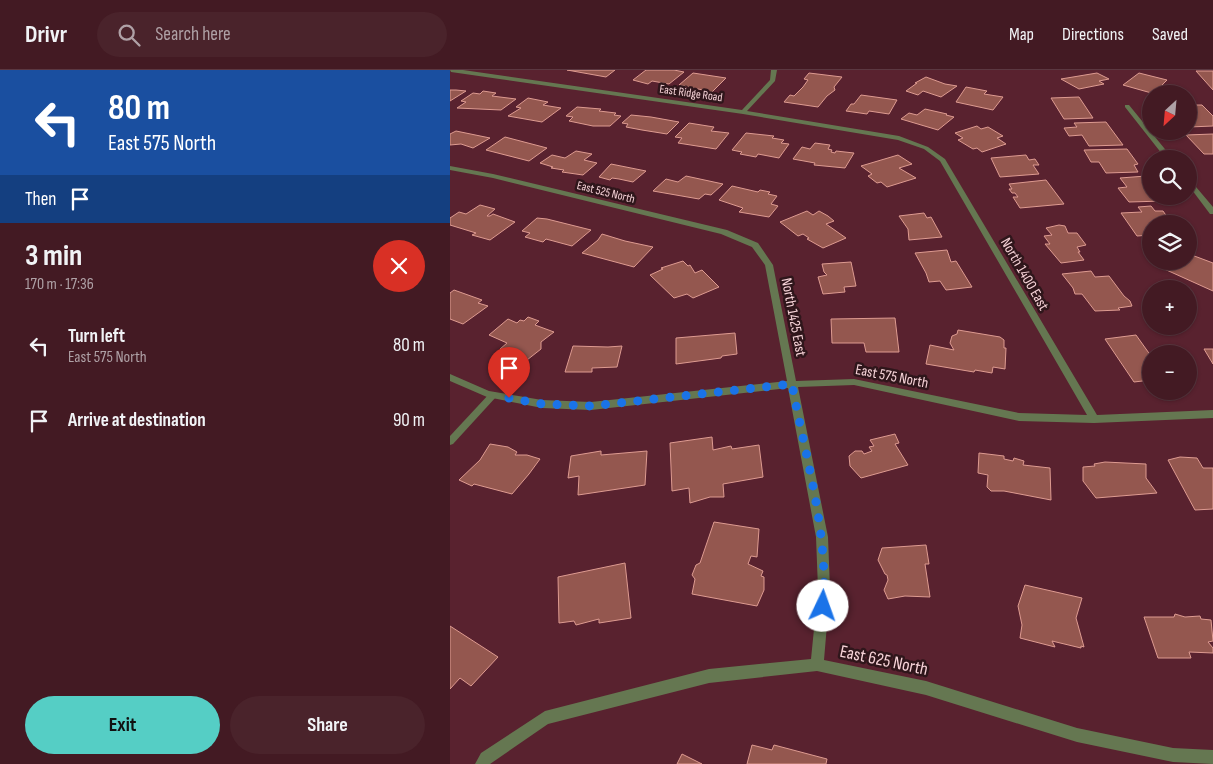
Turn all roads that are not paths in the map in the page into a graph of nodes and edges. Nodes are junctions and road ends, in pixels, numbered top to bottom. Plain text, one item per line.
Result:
1 (451, 70) edge
2 (774, 70) edge
3 (1127, 106) dead end
4 (743, 112) junction
5 (926, 148) joint
6 (1163, 150) edge
7 (450, 168) edge
8 (1197, 192) edge
9 (1213, 212) edge
10 (755, 245) joint
11 (450, 377) edge
12 (792, 384) junction
13 (492, 395) junction
14 (1213, 414) edge
15 (1094, 419) junction
16 (450, 442) edge
17 (817, 665) junction
18 (1213, 757) edge
19 (482, 764) edge

1 - 4 street, East Ridge Road
2 - 4 street
3 - 6 street
4 - 5 street, East Ridge Road
5 - 15 street, North 1400 East
7 - 10 street, East 525 North
8 - 9 street
10 - 12 street, North 1425 East
11 - 13 street, East 575 North
12 - 13 street, East 575 North
12 - 15 street, East 575 North
12 - 17 street, North 1425 East
13 - 16 lane
14 - 15 street, East 575 North
17 - 18 street, East 625 North
17 - 19 street, East 625 North

